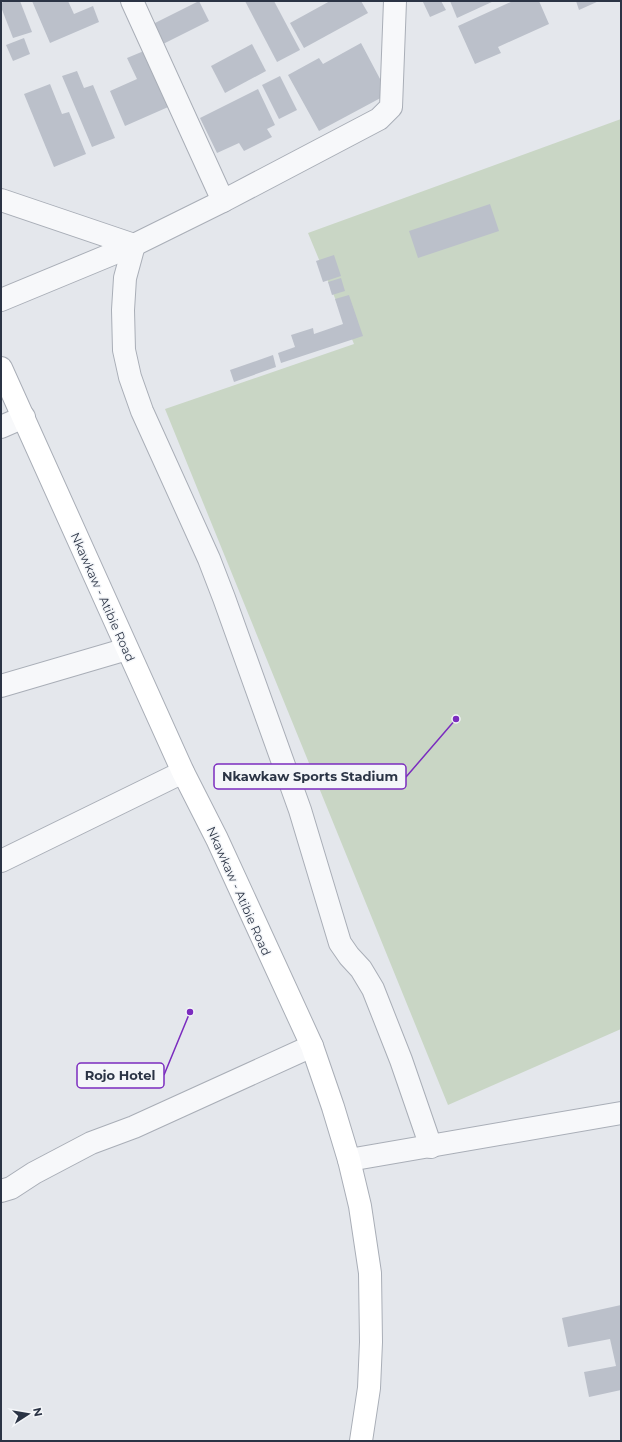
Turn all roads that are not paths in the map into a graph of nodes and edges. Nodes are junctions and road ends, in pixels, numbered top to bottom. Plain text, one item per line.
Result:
1 (132, 1) edge
2 (395, 1) edge
3 (1, 200) edge
4 (223, 201) junction
5 (134, 245) junction
6 (1, 300) edge
7 (1, 368) edge
8 (24, 417) junction
9 (1, 427) edge
10 (126, 649) junction
11 (1, 686) edge
12 (183, 772) junction
13 (1, 861) edge
14 (312, 1046) junction
15 (621, 1113) edge
16 (431, 1146) junction
17 (349, 1160) junction
18 (1, 1191) edge
19 (361, 1441) edge

1 - 4 street
2 - 4 street
3 - 5 street
4 - 5 street
5 - 6 street
5 - 16 street
7 - 8 main road, Nkawkaw - Atibie Road
8 - 9 street
8 - 10 main road, Nkawkaw - Atibie Road
10 - 11 street
10 - 12 main road, Nkawkaw - Atibie Road
12 - 13 street
12 - 14 main road, Nkawkaw - Atibie Road
14 - 17 main road, Nkawkaw - Atibie Road
14 - 18 street
15 - 16 street
16 - 17 street
17 - 19 main road, Nkawkaw - Atibie Road

